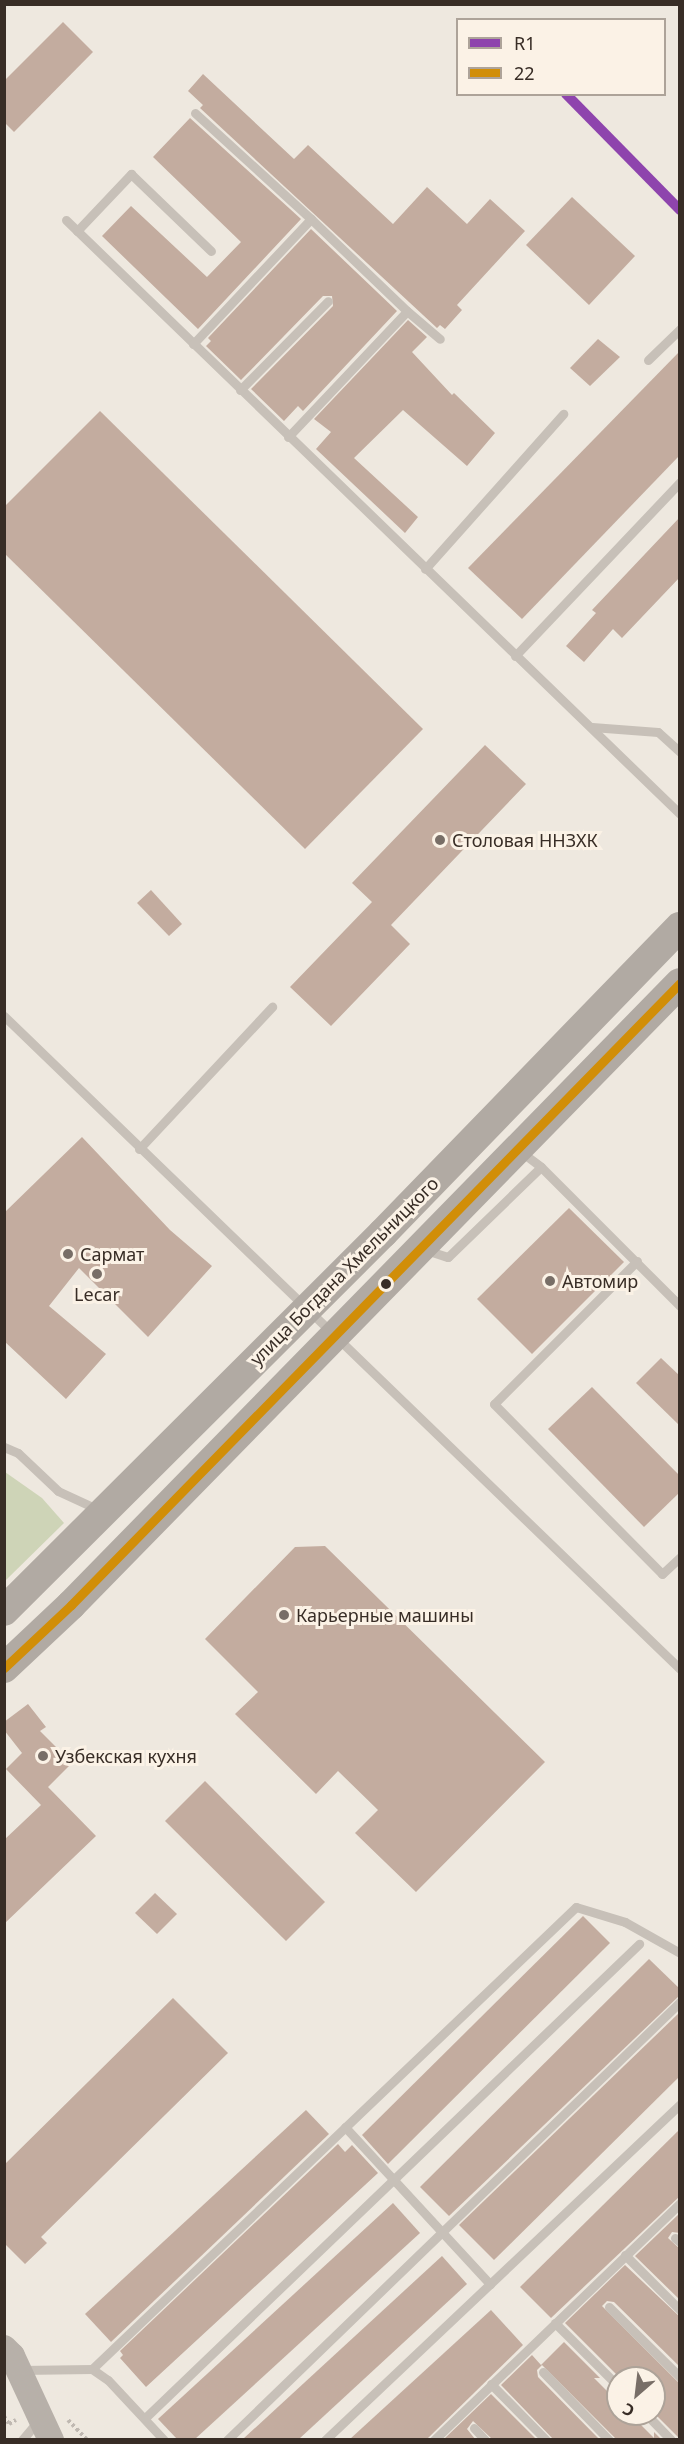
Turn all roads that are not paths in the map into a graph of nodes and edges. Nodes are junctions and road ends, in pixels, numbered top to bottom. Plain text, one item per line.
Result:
1 (195, 113) dead end
2 (311, 219) junction
3 (66, 220) dead end
4 (77, 231) junction
5 (211, 251) dead end
6 (328, 301) dead end
7 (407, 311) junction
8 (680, 329) edge
9 (440, 339) dead end
10 (193, 344) junction
11 (648, 360) dead end
12 (240, 390) junction
13 (562, 414) dead end
14 (288, 437) junction
15 (680, 482) edge
16 (425, 569) junction
17 (515, 656) junction
18 (592, 727) junction
19 (680, 752) edge
20 (680, 814) edge
21 (680, 927) edge
22 (680, 983) edge
23 (272, 1007) dead end
24 (4, 1016) edge
25 (517, 1148) junction
26 (139, 1149) junction
27 (541, 1167) junction
28 (418, 1247) junction
29 (637, 1261) junction
30 (680, 1306) edge
31 (307, 1308) junction
32 (334, 1335) junction
33 (4, 1447) edge
34 (105, 1513) junction
35 (680, 1557) edge
36 (40, 1576) junction
37 (71, 1605) junction
38 (4, 1611) edge
39 (4, 1668) edge
40 (680, 1669) edge
41 (639, 1944) dead end
42 (680, 1953) edge
43 (680, 2002) edge
44 (680, 2104) edge
45 (345, 2127) junction
46 (394, 2180) junction
47 (680, 2203) edge
48 (442, 2232) junction
49 (625, 2255) junction
50 (490, 2284) junction
51 (609, 2307) dead end
52 (680, 2310) edge
53 (555, 2323) junction
54 (4, 2348) edge
55 (18, 2370) junction
56 (92, 2370) junction
57 (543, 2373) dead end
58 (606, 2374) edge
59 (680, 2378) edge
60 (491, 2384) junction
61 (144, 2418) junction
62 (658, 2426) edge
63 (474, 2428) dead end
64 (46, 2429) edge
65 (22, 2439) edge
66 (164, 2439) edge
67 (227, 2439) edge
68 (325, 2439) edge
69 (434, 2439) edge
70 (484, 2439) edge
71 (546, 2439) edge
72 (609, 2439) edge
73 (671, 2439) edge

1 - 2 lane
2 - 7 lane
2 - 10 lane
3 - 4 lane
4 - 5 lane
4 - 10 lane
6 - 12 lane
7 - 9 lane
7 - 14 lane
8 - 11 lane
10 - 12 lane
12 - 14 lane
13 - 16 lane
14 - 16 lane
15 - 17 lane
16 - 17 lane
17 - 18 lane
18 - 19 lane
18 - 20 lane
21 - 31 highway, улица Богдана Хмельницкого
22 - 25 highway, улица Богдана Хмельницкого
23 - 26 lane
24 - 26 lane
25 - 27 lane
25 - 28 highway, улица Богдана Хмельницкого
26 - 31 lane
27 - 28 lane
27 - 29 lane
28 - 32 highway, улица Богдана Хмельницкого
29 - 30 lane
29 - 35 lane
31 - 32 lane
31 - 34 highway, улица Богдана Хмельницкого
32 - 37 highway, улица Богдана Хмельницкого
32 - 40 lane
33 - 34 lane
34 - 36 highway, улица Богдана Хмельницкого
36 - 37 highway
36 - 38 highway, улица Богдана Хмельницкого
37 - 39 highway, улица Богдана Хмельницкого
41 - 46 lane
42 - 45 lane
43 - 48 lane
44 - 50 lane
45 - 46 lane
45 - 56 lane
46 - 48 lane
46 - 61 lane
47 - 49 lane
48 - 50 lane
48 - 67 lane
49 - 52 lane
49 - 53 lane
50 - 68 lane
51 - 59 lane
53 - 58 lane
53 - 60 lane
54 - 55 main road
55 - 56 lane
55 - 64 main road
56 - 61 lane
57 - 72 lane
60 - 69 lane
60 - 71 lane
61 - 66 lane
62 - 73 lane
63 - 70 lane
64 - 65 lane

